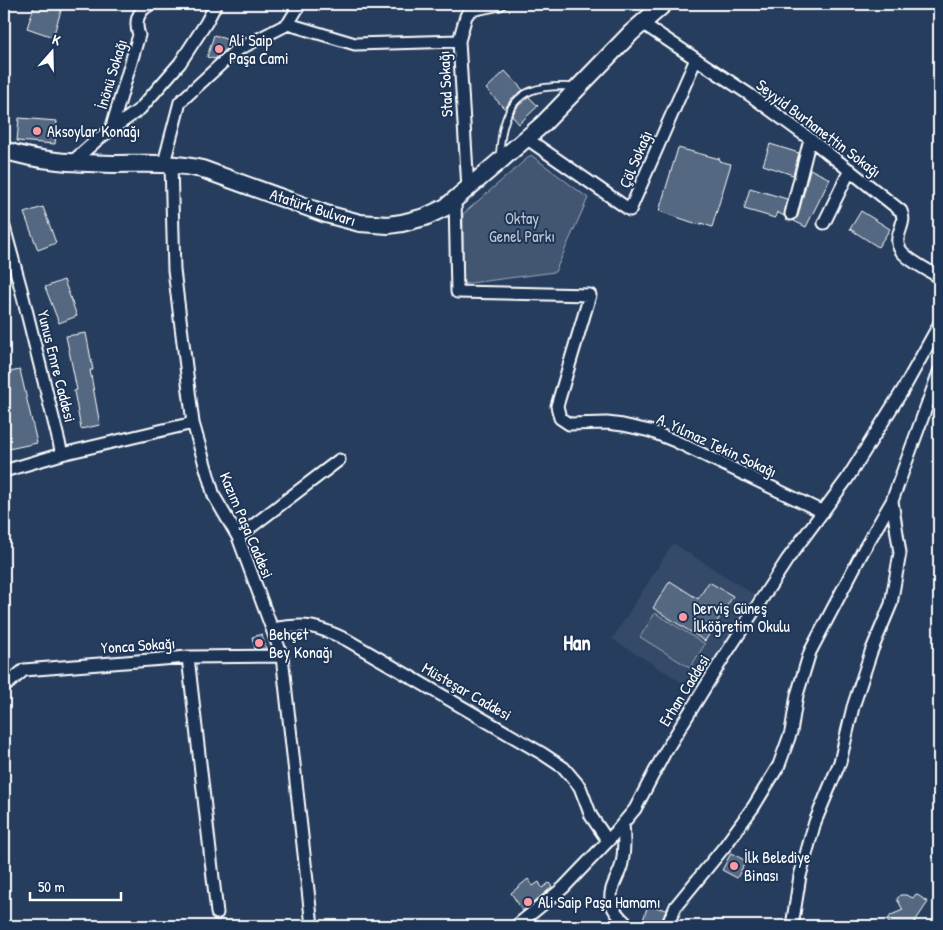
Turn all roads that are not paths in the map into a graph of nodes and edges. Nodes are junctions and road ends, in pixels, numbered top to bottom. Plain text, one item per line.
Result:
1 (151, 4) edge
2 (216, 4) edge
3 (300, 4) edge
4 (500, 4) edge
5 (664, 4) edge
6 (647, 14) edge
7 (288, 24) junction
8 (459, 41) junction
9 (696, 58) junction
10 (581, 87) junction
11 (111, 130) junction
12 (526, 138) junction
13 (810, 139) junction
14 (4, 150) edge
15 (72, 162) junction
16 (498, 162) junction
17 (168, 163) junction
18 (850, 170) junction
19 (462, 194) junction
20 (790, 214) dead end
21 (824, 223) dead end
22 (4, 227) edge
23 (939, 277) edge
24 (939, 325) edge
25 (939, 372) edge
26 (193, 423) junction
27 (62, 454) junction
28 (339, 460) dead end
29 (4, 471) edge
30 (892, 501) junction
31 (823, 512) junction
32 (238, 537) junction
33 (272, 629) junction
34 (282, 656) junction
35 (188, 658) junction
36 (4, 687) edge
37 (623, 823) junction
38 (608, 841) junction
39 (217, 913) dead end
40 (312, 926) edge
41 (516, 926) edge
42 (629, 926) edge
43 (667, 926) edge
44 (792, 926) edge

1 - 11 street, İnönü Sokağı
2 - 11 street
3 - 7 street
4 - 8 street, Stad Sokağı
5 - 6 main road, Atatürk Bulvarı
6 - 9 street, Seyyid Burhanettin Sokağı
6 - 10 main road, Atatürk Bulvarı
7 - 8 street
7 - 17 street, Kazım Paşa Caddesi
8 - 19 street, Stad Sokağı
9 - 12 street, Çöl Sokağı
9 - 13 street, Seyyid Burhanettin Sokağı
10 - 12 main road, Atatürk Bulvarı
10 - 16 lane
11 - 15 street
12 - 16 main road, Atatürk Bulvarı
13 - 18 street, Seyyid Burhanettin Sokağı
13 - 20 street
14 - 15 main road, Atatürk Bulvarı
15 - 17 main road, Atatürk Bulvarı
16 - 19 main road, Atatürk Bulvarı
17 - 19 main road, Atatürk Bulvarı
17 - 26 street, Kazım Paşa Caddesi
18 - 21 street
18 - 23 street, Seyyid Burhanettin Sokağı
19 - 31 street, A. Yılmaz Tekin Sokağı
22 - 27 street, Yunus Emre Caddesi
24 - 31 street, Erhan Caddesi
25 - 30 street
26 - 27 street
26 - 32 street, Kazım Paşa Caddesi
27 - 29 street
28 - 32 street
30 - 43 street
30 - 44 street
31 - 37 street, Erhan Caddesi
32 - 33 street, Kazım Paşa Caddesi
33 - 34 street, Kazım Paşa Caddesi
33 - 38 street, Müsteşar Caddesi
34 - 35 street, Yonca Sokağı
34 - 40 street, Kazım Paşa Caddesi
35 - 36 street, Yonca Sokağı
35 - 39 street
37 - 38 street, Erhan Caddesi
37 - 42 street
38 - 41 street, Erhan Caddesi

